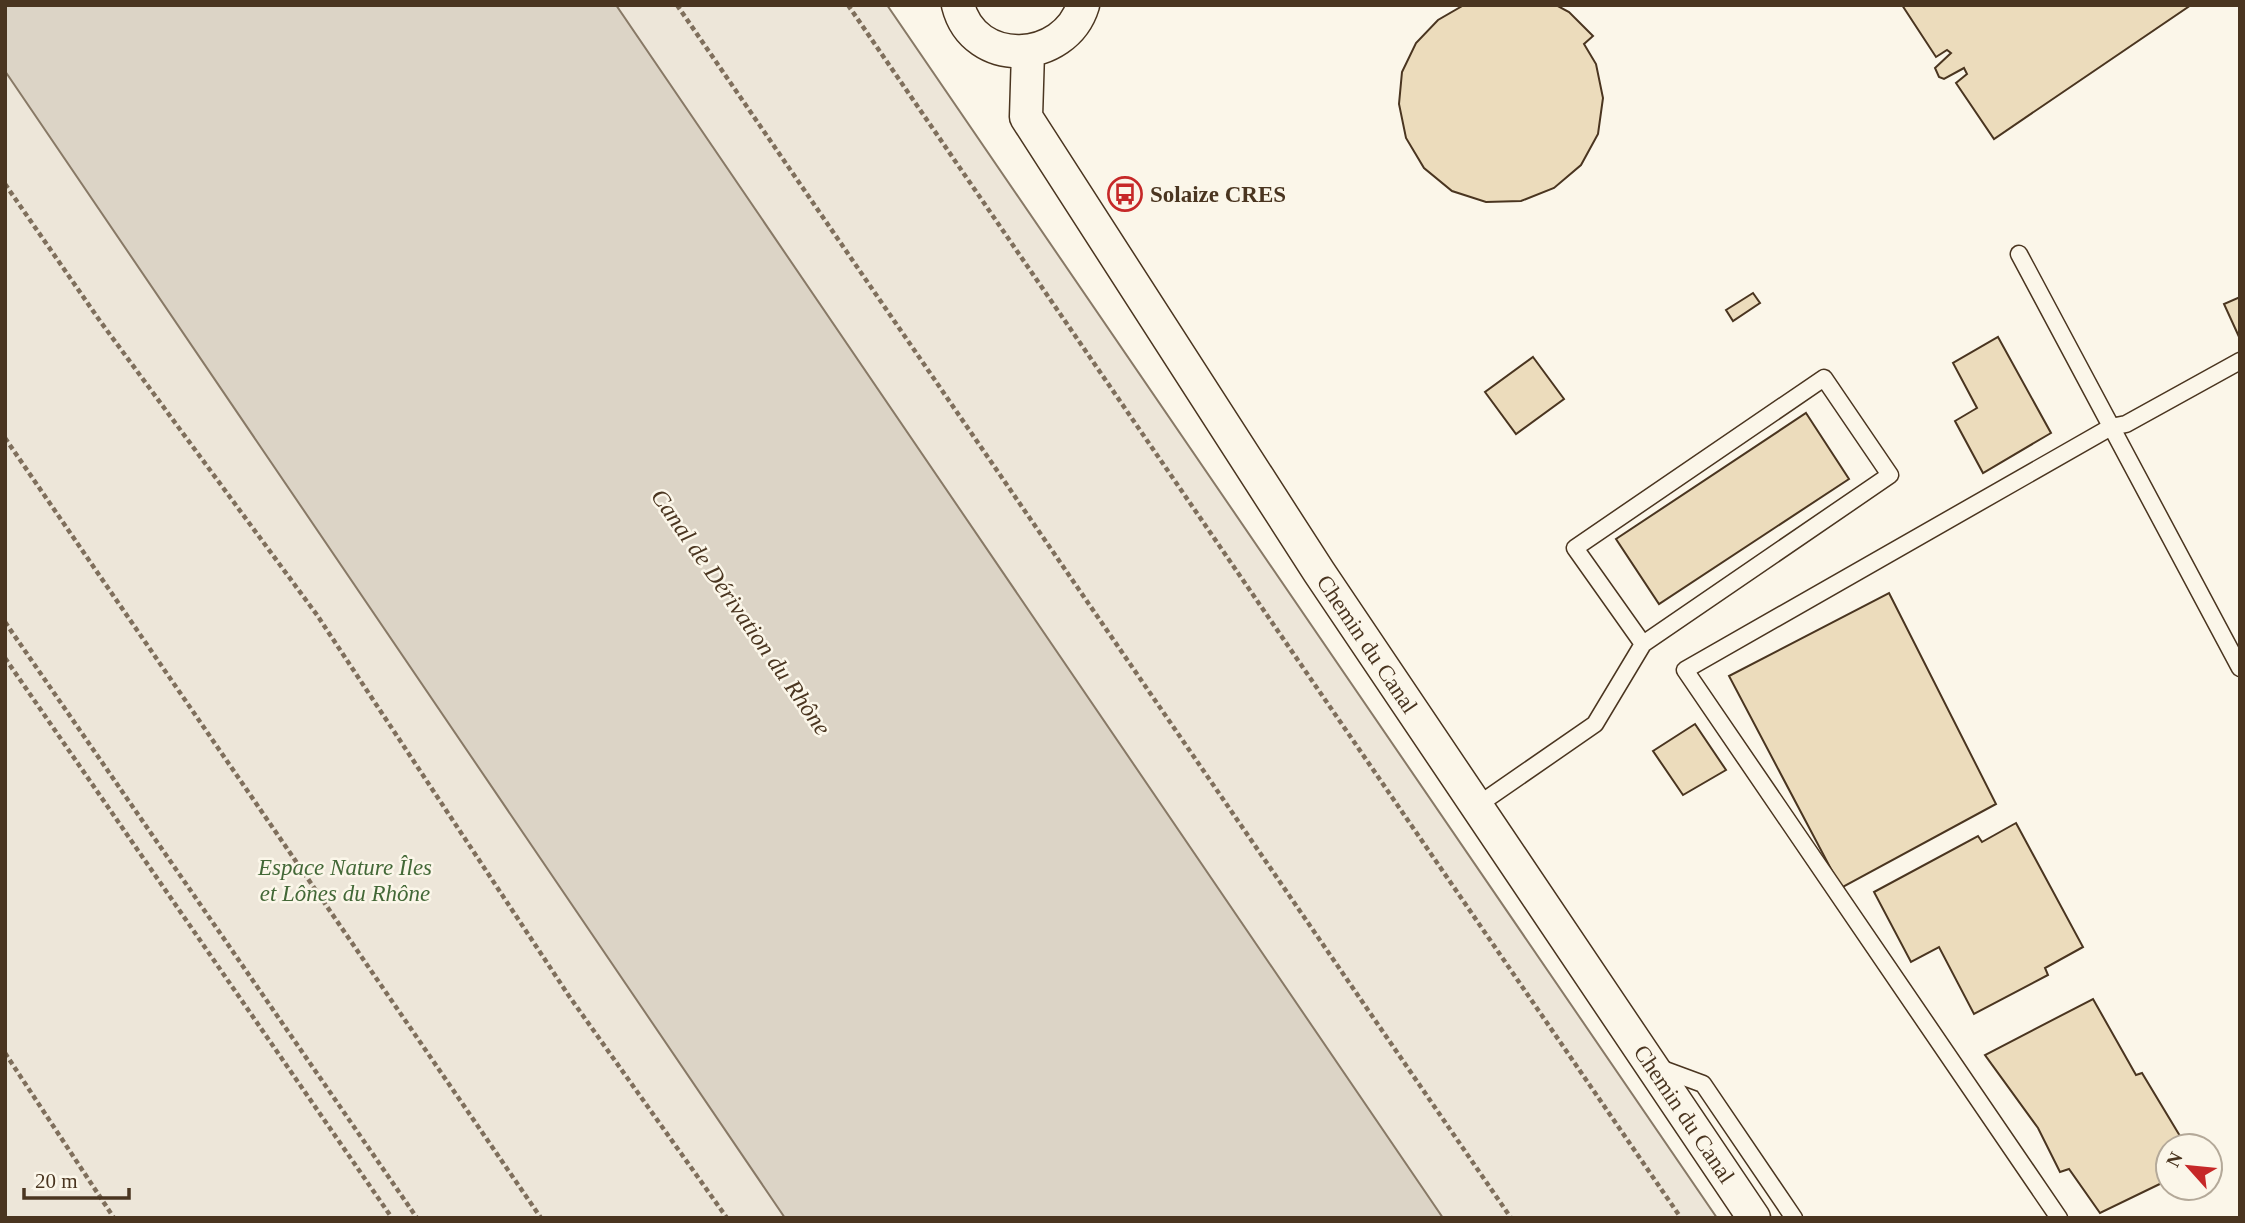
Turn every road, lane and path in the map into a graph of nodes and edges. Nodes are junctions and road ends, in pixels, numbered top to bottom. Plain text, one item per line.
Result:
1 (677, 5) edge
2 (848, 5) edge
3 (958, 5) edge
4 (1083, 5) edge
5 (1028, 52) junction
6 (5, 184) edge
7 (2019, 254) dead end
8 (2240, 361) edge
9 (2111, 427) junction
10 (5, 438) edge
11 (5, 622) edge
12 (1643, 644) junction
13 (5, 658) edge
14 (2240, 668) edge
15 (1475, 807) junction
16 (5, 1052) edge
17 (1650, 1065) junction
18 (114, 1218) edge
19 (392, 1218) edge
20 (417, 1218) edge
21 (541, 1218) edge
22 (727, 1218) edge
23 (1511, 1218) edge
24 (1681, 1218) edge
25 (1754, 1218) edge
26 (1794, 1218) edge
27 (2059, 1218) edge

1 - 23 path
2 - 24 path
3 - 5 street
4 - 5 street
5 - 15 street, Chemin du Canal
6 - 22 path
7 - 9 lane
8 - 9 lane
9 - 14 lane
9 - 27 lane
10 - 21 path
11 - 20 path
12 - 12 lane
12 - 15 lane
13 - 19 path
15 - 17 street, Chemin du Canal
16 - 18 path
17 - 25 street, Chemin du Canal
17 - 26 lane

